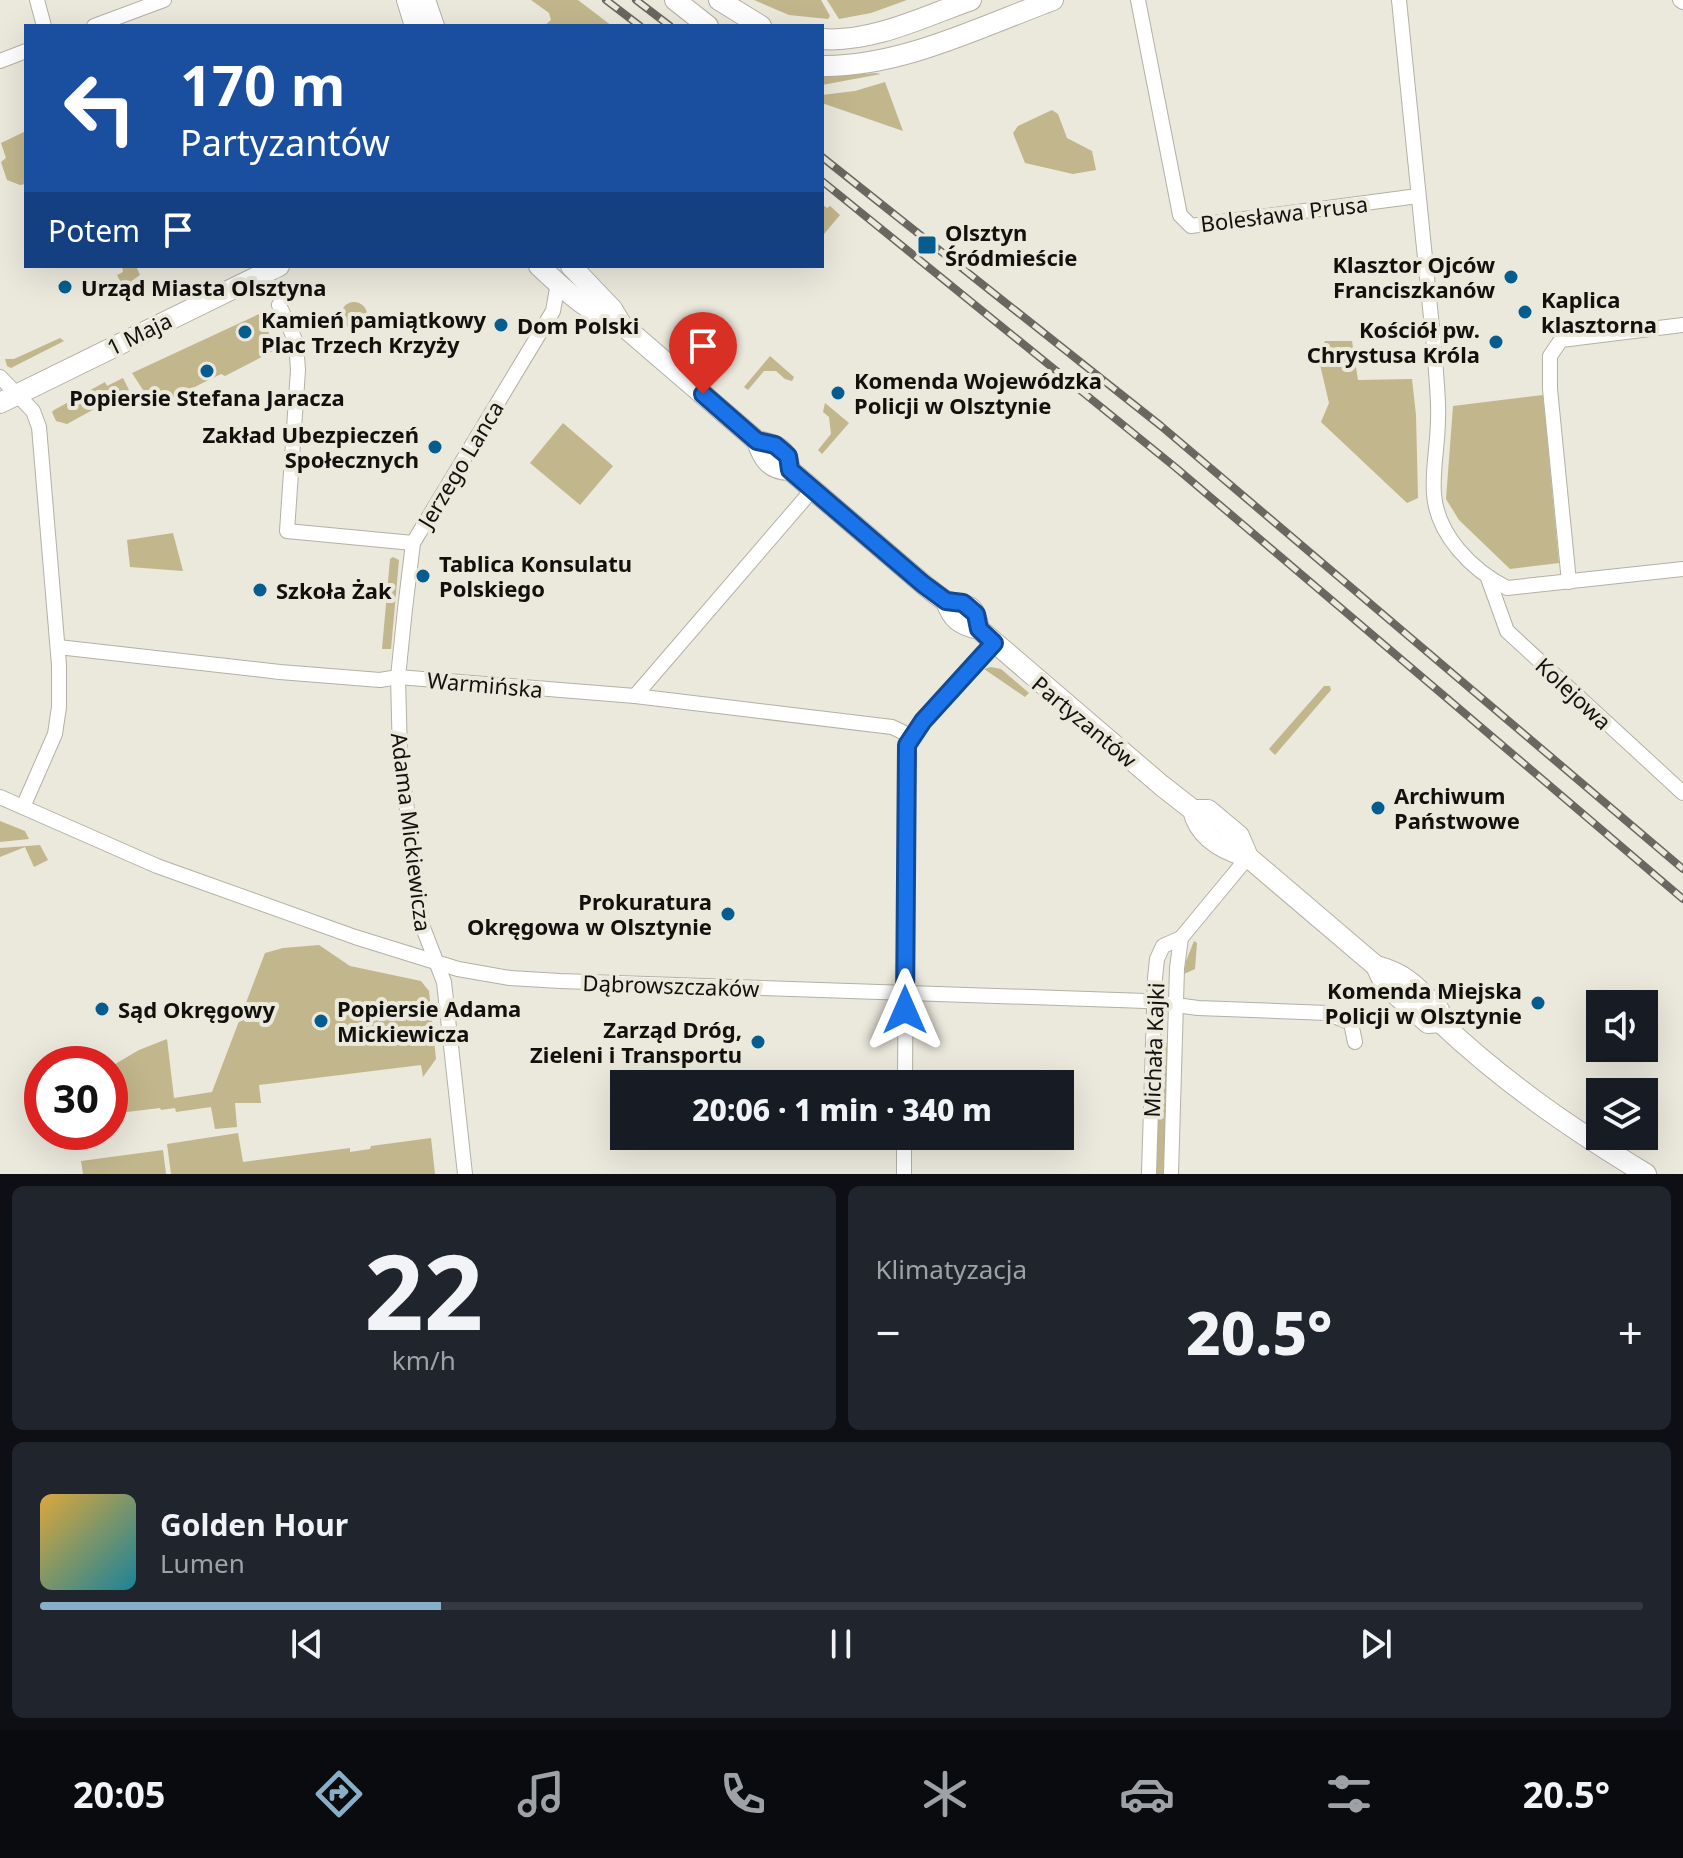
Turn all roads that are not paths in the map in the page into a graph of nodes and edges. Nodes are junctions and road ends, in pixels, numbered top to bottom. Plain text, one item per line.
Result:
1 (37, 0) edge
2 (164, 0) edge
3 (407, 0) edge
4 (425, 0) edge
5 (675, 0) edge
6 (719, 0) edge
7 (971, 0) edge
8 (1138, 0) edge
9 (1399, 0) edge
10 (1047, 1) edge
11 (43, 24) edge
12 (99, 24) edge
13 (414, 24) edge
14 (433, 24) edge
15 (705, 24) edge
16 (758, 24) edge
17 (824, 39) edge
18 (24, 52) edge
19 (0, 61) edge
20 (824, 66) edge
21 (1418, 196) junction
22 (275, 268) edge
23 (541, 268) edge
24 (573, 268) edge
25 (558, 283) junction
26 (577, 301) junction
27 (279, 305) dead end
28 (553, 311) junction
29 (621, 324) junction
30 (1683, 325) edge
31 (0, 377) edge
32 (8, 399) edge
33 (813, 489) junction
34 (413, 543) junction
35 (1683, 569) edge
36 (1488, 578) junction
37 (1569, 582) junction
38 (986, 636) junction
39 (58, 647) junction
40 (398, 677) junction
41 (635, 696) junction
42 (911, 736) junction
43 (1683, 793) edge
44 (0, 797) edge
45 (23, 807) junction
46 (1248, 857) junction
47 (1181, 938) junction
48 (434, 961) junction
49 (905, 993) junction
50 (1154, 1002) junction
51 (1176, 1006) junction
52 (1355, 1042) dead end
53 (905, 1070) edge
54 (904, 1150) edge
55 (465, 1174) edge
56 (904, 1174) edge
57 (1149, 1174) edge
58 (1171, 1174) edge
59 (1646, 1174) edge

1 - 11 street
2 - 12 street
3 - 13 street
4 - 14 street
5 - 15 street
6 - 16 street
7 - 17 street
8 - 21 street, Bolesława Prusa
9 - 21 street
10 - 20 street
18 - 19 street
21 - 36 street
22 - 32 street, 1 Maja
23 - 25 street, Partyzantów
24 - 29 street, Partyzantów
25 - 26 street, Partyzantów
25 - 28 street, Jerzego Lanca
26 - 28 street
26 - 29 street, Partyzantów
27 - 34 street
28 - 34 street, Jerzego Lanca
29 - 33 street, Partyzantów
30 - 37 street
31 - 32 street
32 - 39 street
33 - 38 street, Partyzantów
33 - 41 street
34 - 40 street, Jerzego Lanca
35 - 37 street
36 - 37 street
36 - 43 street, Kolejowa
38 - 42 street
38 - 46 street, Partyzantów
39 - 40 street, Warmińska
39 - 45 street
40 - 41 street, Warmińska
40 - 48 street, Adama Mickiewicza
41 - 42 street, Warmińska
42 - 49 street
44 - 45 street, Dąbrowszczaków
45 - 48 street, Dąbrowszczaków
46 - 47 street, Michała Kajki
46 - 59 street, Partyzantów
47 - 50 street, Michała Kajki
47 - 51 street, Michała Kajki
48 - 49 street, Dąbrowszczaków
48 - 55 street, Adama Mickiewicza
49 - 50 street, Dąbrowszczaków
49 - 53 street
50 - 51 street, Dąbrowszczaków
50 - 57 street, Michała Kajki
51 - 52 street, Dąbrowszczaków
51 - 58 street, Michała Kajki
54 - 56 street

